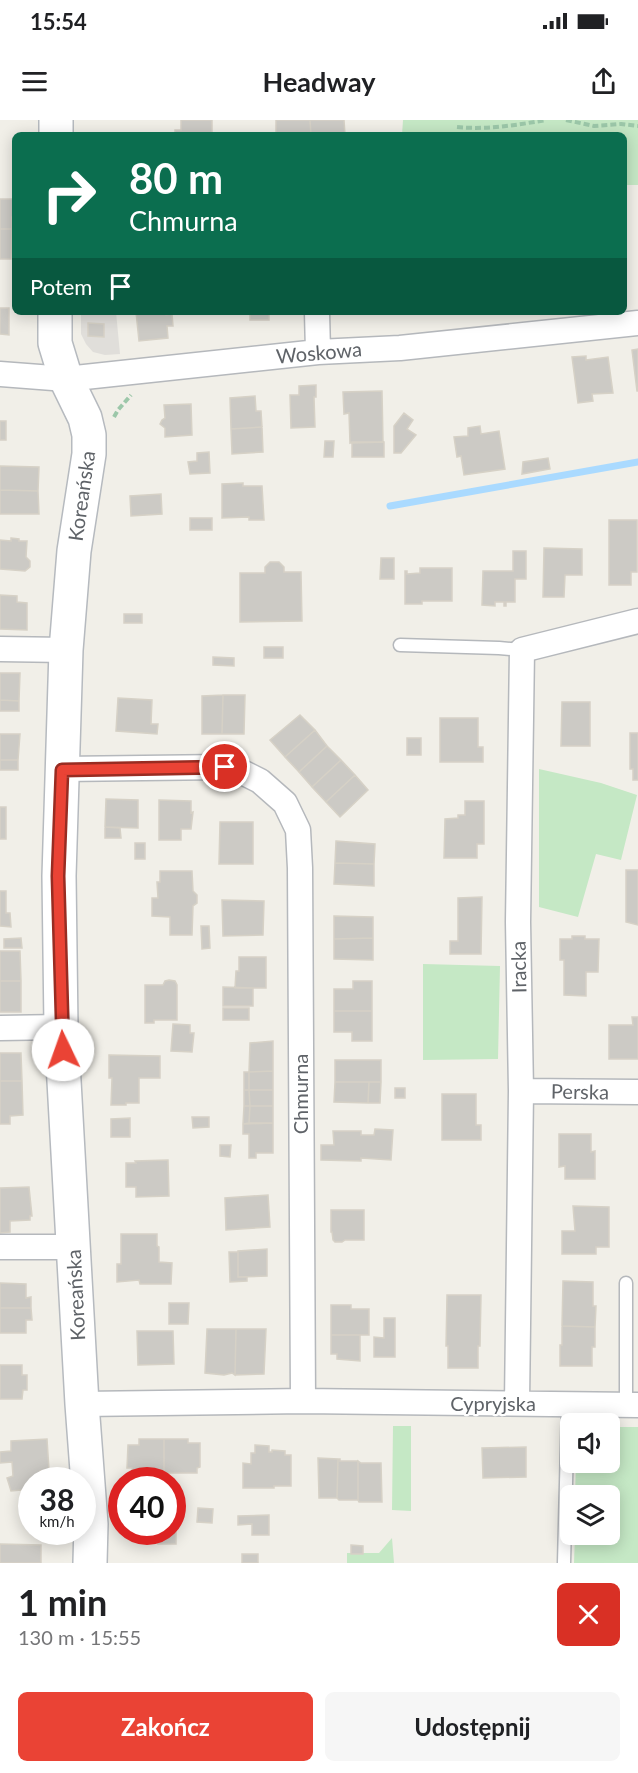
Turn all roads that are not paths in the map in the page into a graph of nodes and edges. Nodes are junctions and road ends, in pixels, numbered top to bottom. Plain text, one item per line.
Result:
1 (55, 315) edge
2 (317, 315) edge
3 (638, 322) edge
4 (318, 352) junction
5 (0, 374) edge
6 (66, 379) junction
7 (638, 621) edge
8 (400, 645) dead end
9 (0, 649) edge
10 (66, 650) junction
11 (522, 650) junction
12 (62, 770) junction
13 (62, 1027) junction
14 (0, 1028) edge
15 (521, 1091) junction
16 (638, 1092) edge
17 (73, 1246) junction
18 (0, 1247) edge
19 (626, 1283) dead end
20 (303, 1401) junction
21 (518, 1403) junction
22 (82, 1404) junction
23 (568, 1404) junction
24 (632, 1405) edge
25 (90, 1563) edge
26 (564, 1563) edge

1 - 6 street, Koreańska
2 - 4 street
3 - 4 street, Woskowa
4 - 6 street, Woskowa
5 - 6 street, Woskowa
6 - 10 street, Koreańska
7 - 11 street
8 - 11 lane
9 - 10 street
10 - 12 street, Koreańska
11 - 15 street, Iracka
12 - 13 street, Koreańska
12 - 20 street, Chmurna
13 - 14 street
13 - 17 street, Koreańska
15 - 16 street, Perska
15 - 21 street, Iracka
17 - 18 street
17 - 22 street, Koreańska
19 - 24 lane
20 - 21 street, Cypryjska
20 - 22 street
21 - 23 street, Cypryjska
22 - 25 street, Koreańska
23 - 24 street, Cypryjska
23 - 26 lane

